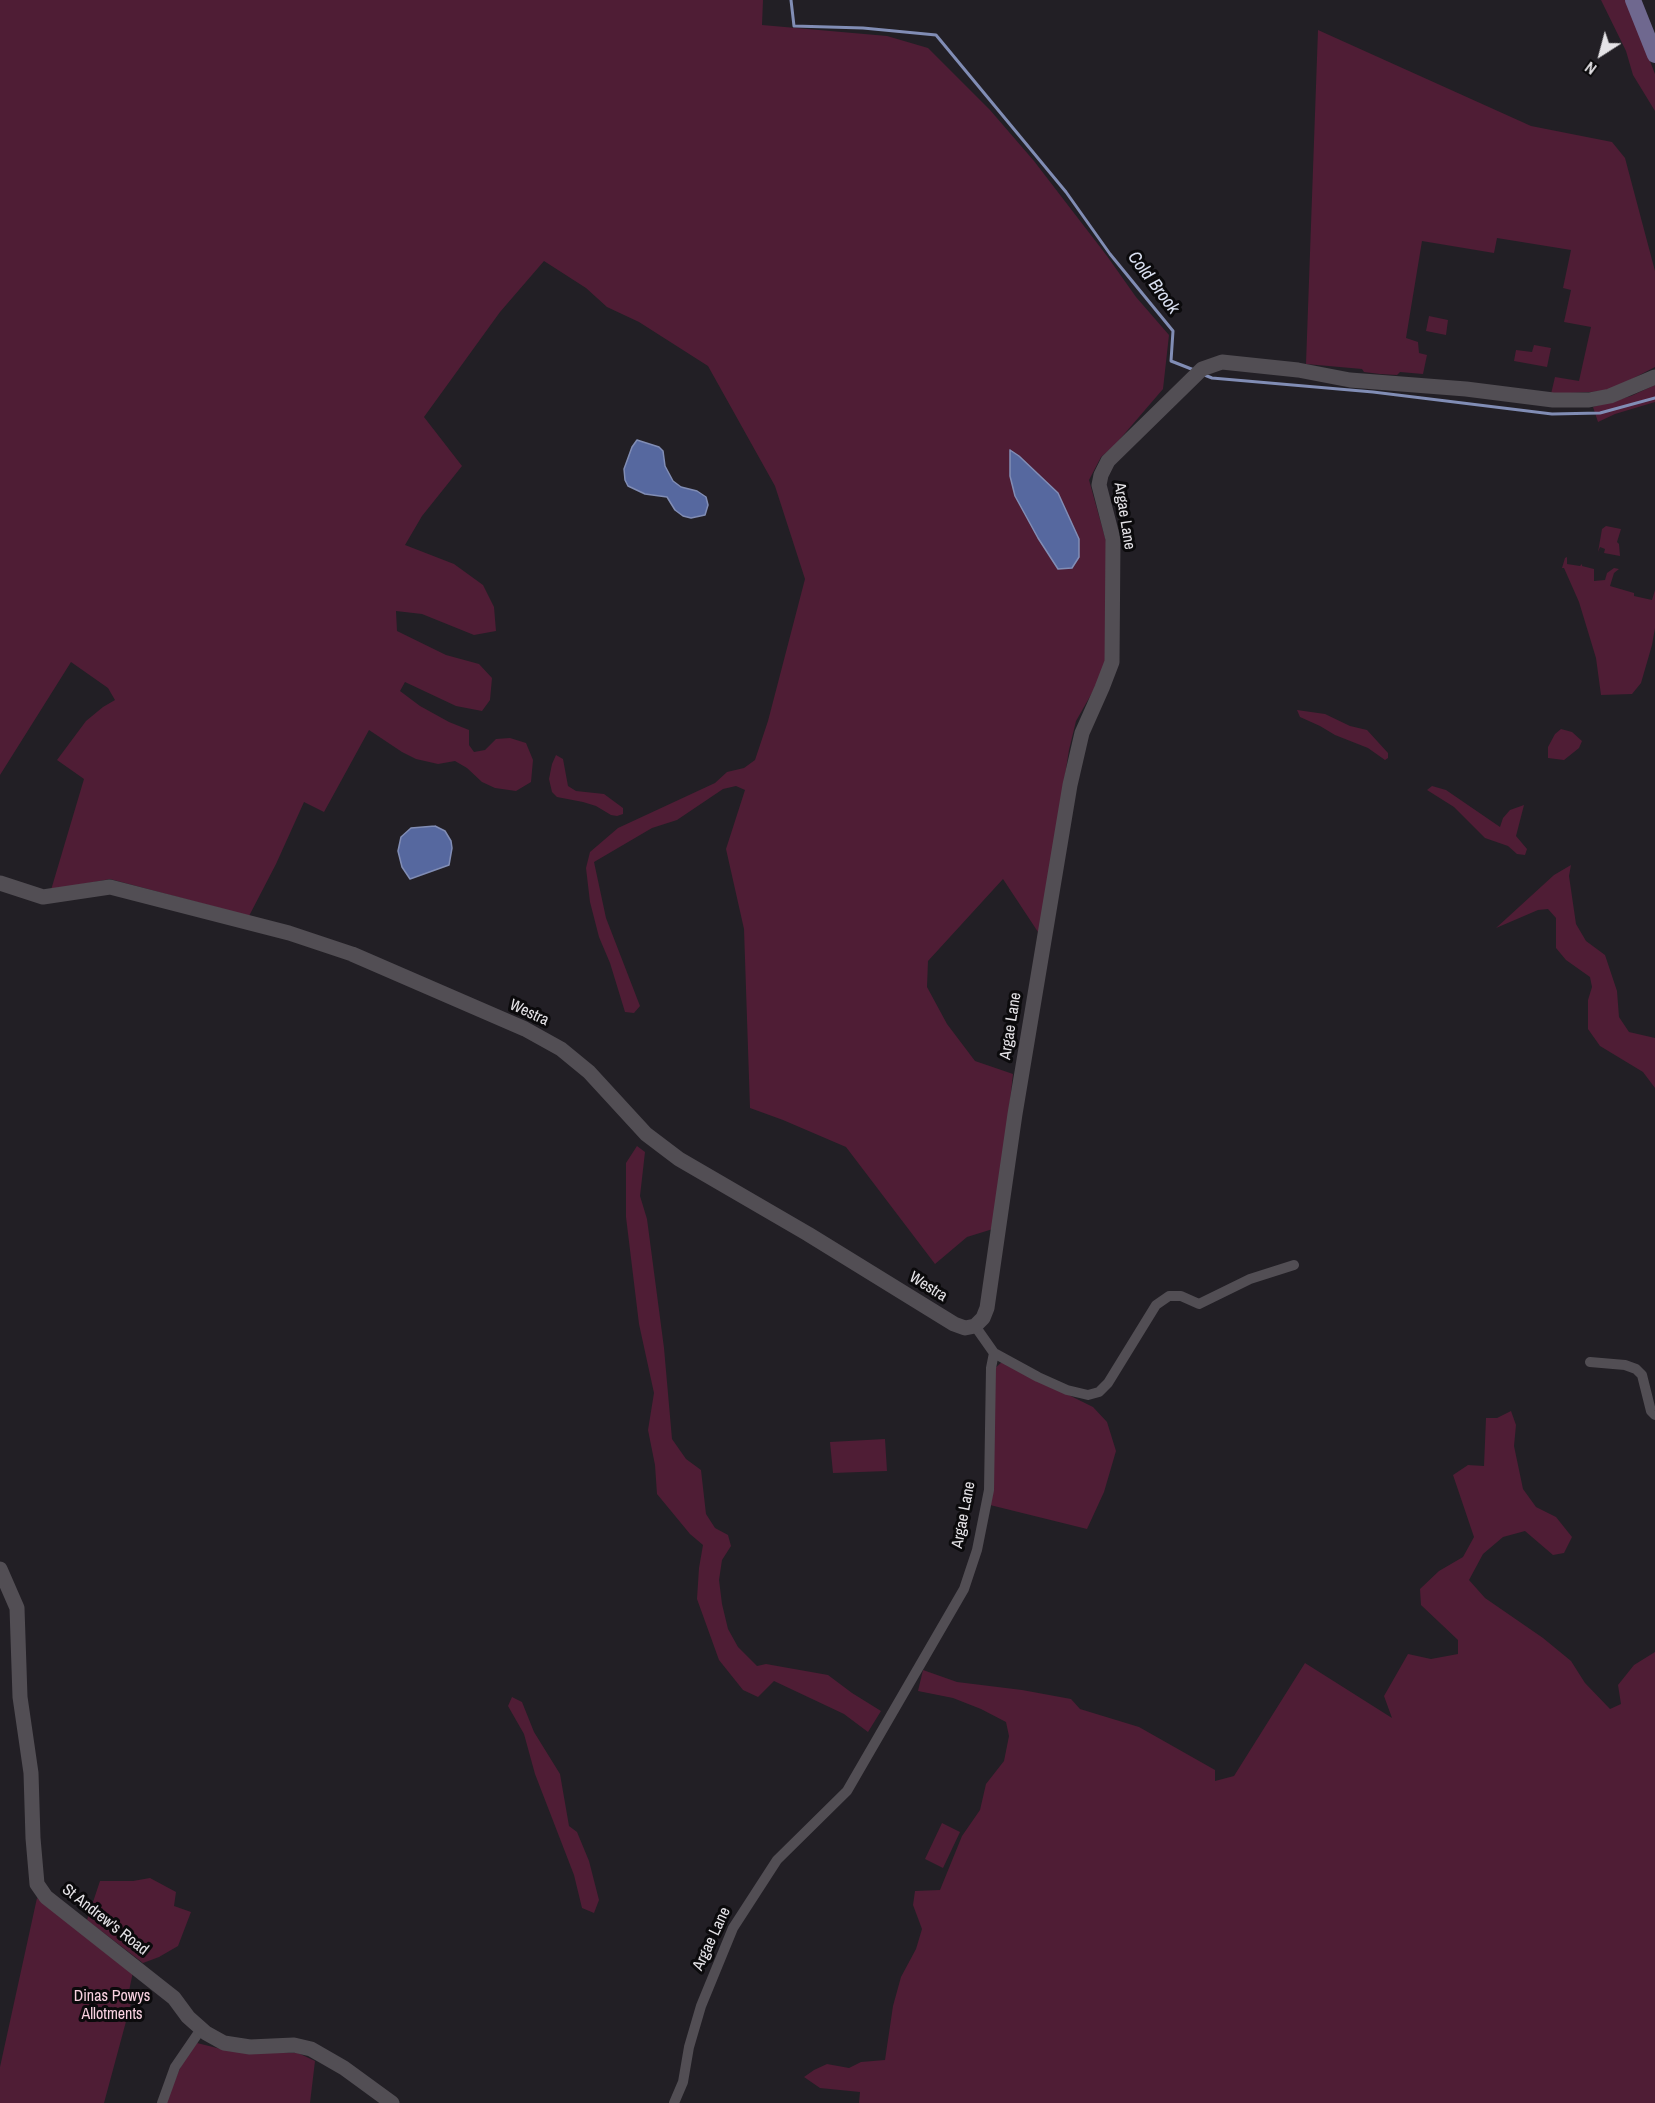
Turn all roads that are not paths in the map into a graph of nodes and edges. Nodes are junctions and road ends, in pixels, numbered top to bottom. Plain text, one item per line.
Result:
1 (1633, 0) edge
2 (1655, 55) edge
3 (1655, 377) edge
4 (0, 883) edge
5 (1294, 1265) dead end
6 (975, 1326) junction
7 (994, 1353) junction
8 (1590, 1362) dead end
9 (1655, 1415) edge
10 (0, 1569) edge
11 (201, 2029) junction
12 (162, 2103) edge
13 (392, 2103) edge
14 (674, 2103) edge

1 - 2 main road
3 - 6 street, Argae Lane
4 - 6 street, Westra
5 - 7 street
6 - 7 street
7 - 14 street, Argae Lane
8 - 9 street
10 - 11 street, St Andrew's Road
11 - 12 street
11 - 13 street, St Andrew's Road

